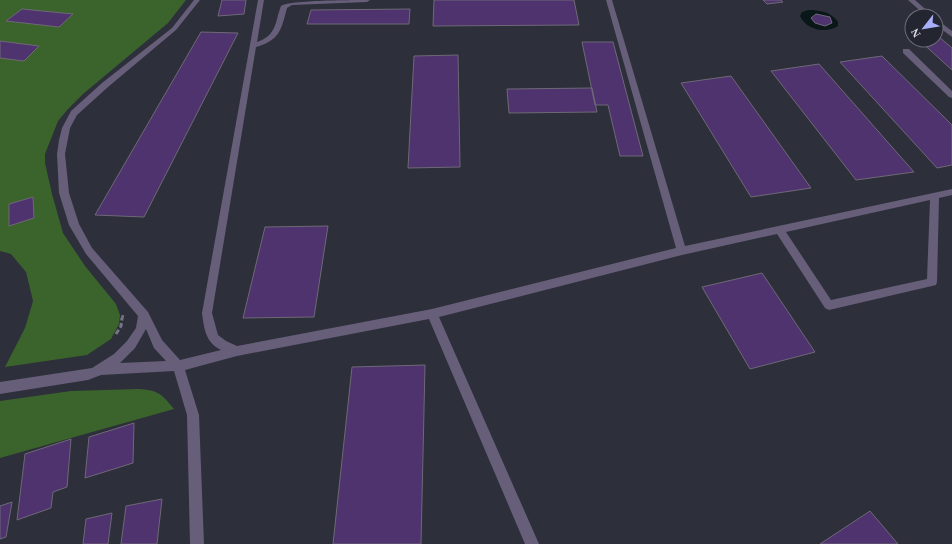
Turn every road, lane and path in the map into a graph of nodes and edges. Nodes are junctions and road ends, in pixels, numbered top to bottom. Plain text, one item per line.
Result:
1 (197, 0) edge
2 (261, 0) edge
3 (368, 0) edge
4 (609, 0) edge
5 (911, 0) edge
6 (920, 8) edge
7 (944, 28) edge
8 (952, 35) edge
9 (253, 46) junction
10 (906, 51) dead end
11 (952, 95) edge
12 (952, 192) edge
13 (935, 196) junction
14 (778, 230) junction
15 (682, 251) junction
16 (123, 312) dead end
17 (432, 314) junction
18 (144, 315) junction
19 (113, 339) dead end
20 (237, 351) junction
21 (178, 366) junction
22 (100, 370) junction
23 (0, 388) edge
24 (197, 544) edge
25 (532, 544) edge

1 - 18 street
2 - 9 street
3 - 9 street
4 - 15 street
5 - 6 street
7 - 8 street
9 - 20 street
10 - 11 street
12 - 13 street
13 - 14 street
13 - 14 street
14 - 15 street
15 - 17 street
16 - 19 path
17 - 20 street
17 - 25 street
18 - 21 street
18 - 22 street
20 - 21 street
21 - 22 street
21 - 24 street
22 - 23 street

